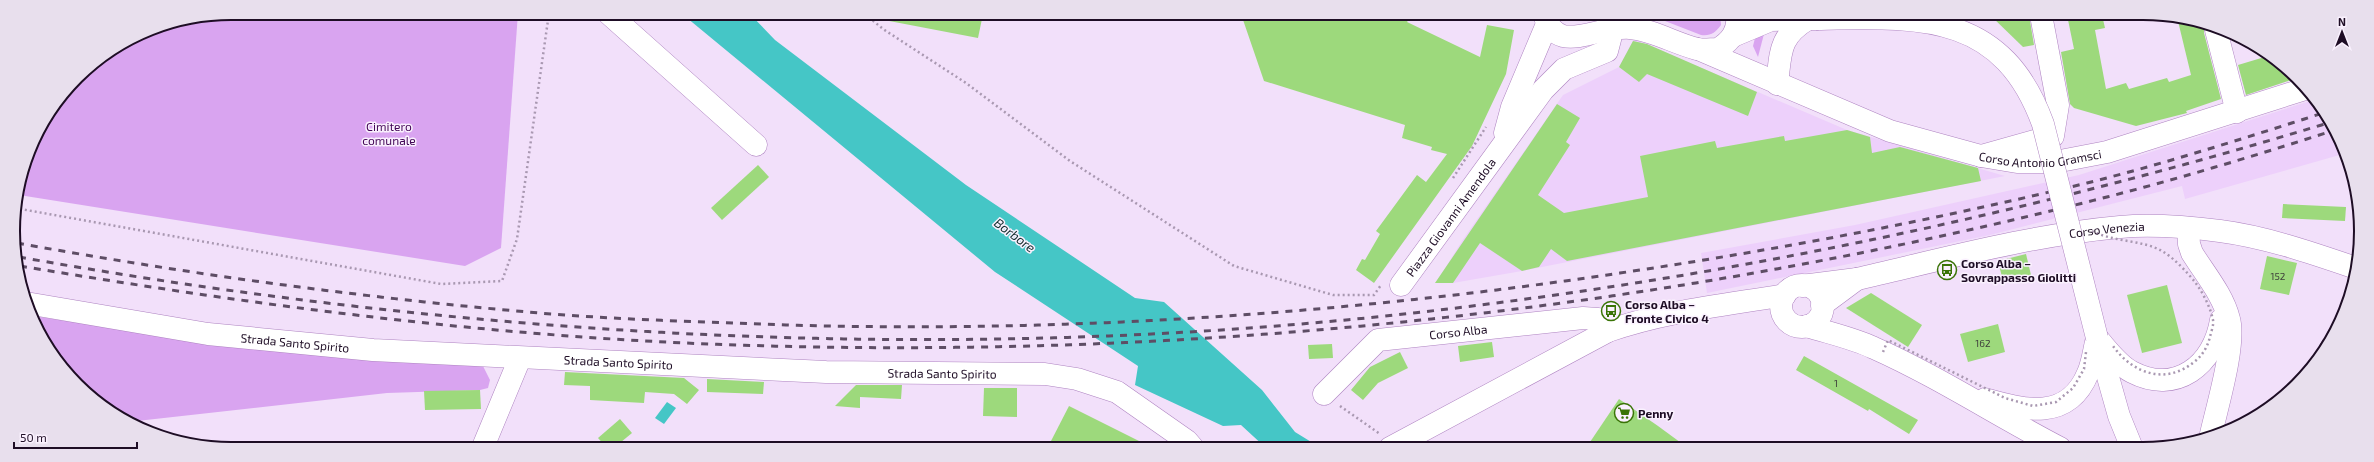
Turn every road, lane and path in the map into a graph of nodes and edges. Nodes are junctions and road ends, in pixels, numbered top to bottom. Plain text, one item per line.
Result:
1 (548, 20) edge
2 (616, 20) edge
3 (873, 20) edge
4 (1544, 20) edge
5 (1547, 20) edge
6 (1737, 20) edge
7 (1758, 20) edge
8 (1810, 20) edge
9 (1920, 20) edge
10 (2042, 20) edge
11 (1613, 28) junction
12 (2217, 33) edge
13 (1582, 35) junction
14 (1733, 36) junction
15 (1698, 49) junction
16 (1587, 58) junction
17 (1777, 84) junction
18 (2301, 91) edge
19 (2237, 112) junction
20 (1488, 123) dead end
21 (756, 145) dead end
22 (1500, 150) junction
23 (1981, 156) junction
24 (1450, 182) dead end
25 (21, 209) edge
26 (2188, 228) junction
27 (2092, 231) junction
28 (2351, 266) edge
29 (1857, 279) junction
30 (1393, 283) joint
31 (1794, 290) junction
32 (2223, 303) junction
33 (33, 304) edge
34 (1724, 305) junction
35 (1822, 306) junction
36 (1785, 318) junction
37 (1807, 326) junction
38 (1608, 331) junction
39 (2099, 344) junction
40 (1878, 349) junction
41 (520, 358) junction
42 (1958, 391) junction
43 (1324, 394) joint
44 (2212, 431) edge
45 (485, 442) edge
46 (1188, 442) edge
47 (1387, 442) edge
48 (1394, 442) edge
49 (2048, 442) edge
50 (2130, 442) edge

1 - 25 path
2 - 21 street
3 - 30 path
4 - 22 street, Piazza Giovanni Amendola
5 - 13 street, Piazza Giovanni Amendola
6 - 14 street
7 - 14 street, Piazza Giovanni Amendola
8 - 17 street
9 - 39 street, bridge
10 - 23 street
11 - 13 street, Piazza Giovanni Amendola
11 - 15 street, Piazza Giovanni Amendola
11 - 16 street, Piazza Giovanni Amendola
12 - 19 street
13 - 16 street
14 - 15 street, Piazza Giovanni Amendola
15 - 17 street, Corso Antonio Gramsci
16 - 22 street, Piazza Giovanni Amendola
17 - 23 street, Corso Antonio Gramsci
18 - 19 street, Corso Antonio Gramsci
19 - 23 street, Corso Antonio Gramsci
20 - 24 path
22 - 30 street, Piazza Giovanni Amendola
26 - 27 street, Corso Venezia
26 - 28 street, Corso Venezia
26 - 32 street
27 - 29 street, Corso Venezia
27 - 39 path, bridge
29 - 31 street, Corso Venezia
29 - 35 street, Corso Venezia
31 - 34 street
31 - 35 street
31 - 36 street
32 - 39 street
32 - 44 street
33 - 41 street, Strada Santo Spirito
34 - 36 street
34 - 38 street
35 - 37 street, Corso Venezia
35 - 40 street
36 - 37 street
37 - 40 street
38 - 43 street, Corso Alba
38 - 48 street
39 - 40 path, bridge
39 - 42 street
39 - 50 street
40 - 42 street
41 - 45 street
41 - 46 street, Strada Santo Spirito
42 - 49 street
43 - 47 path

